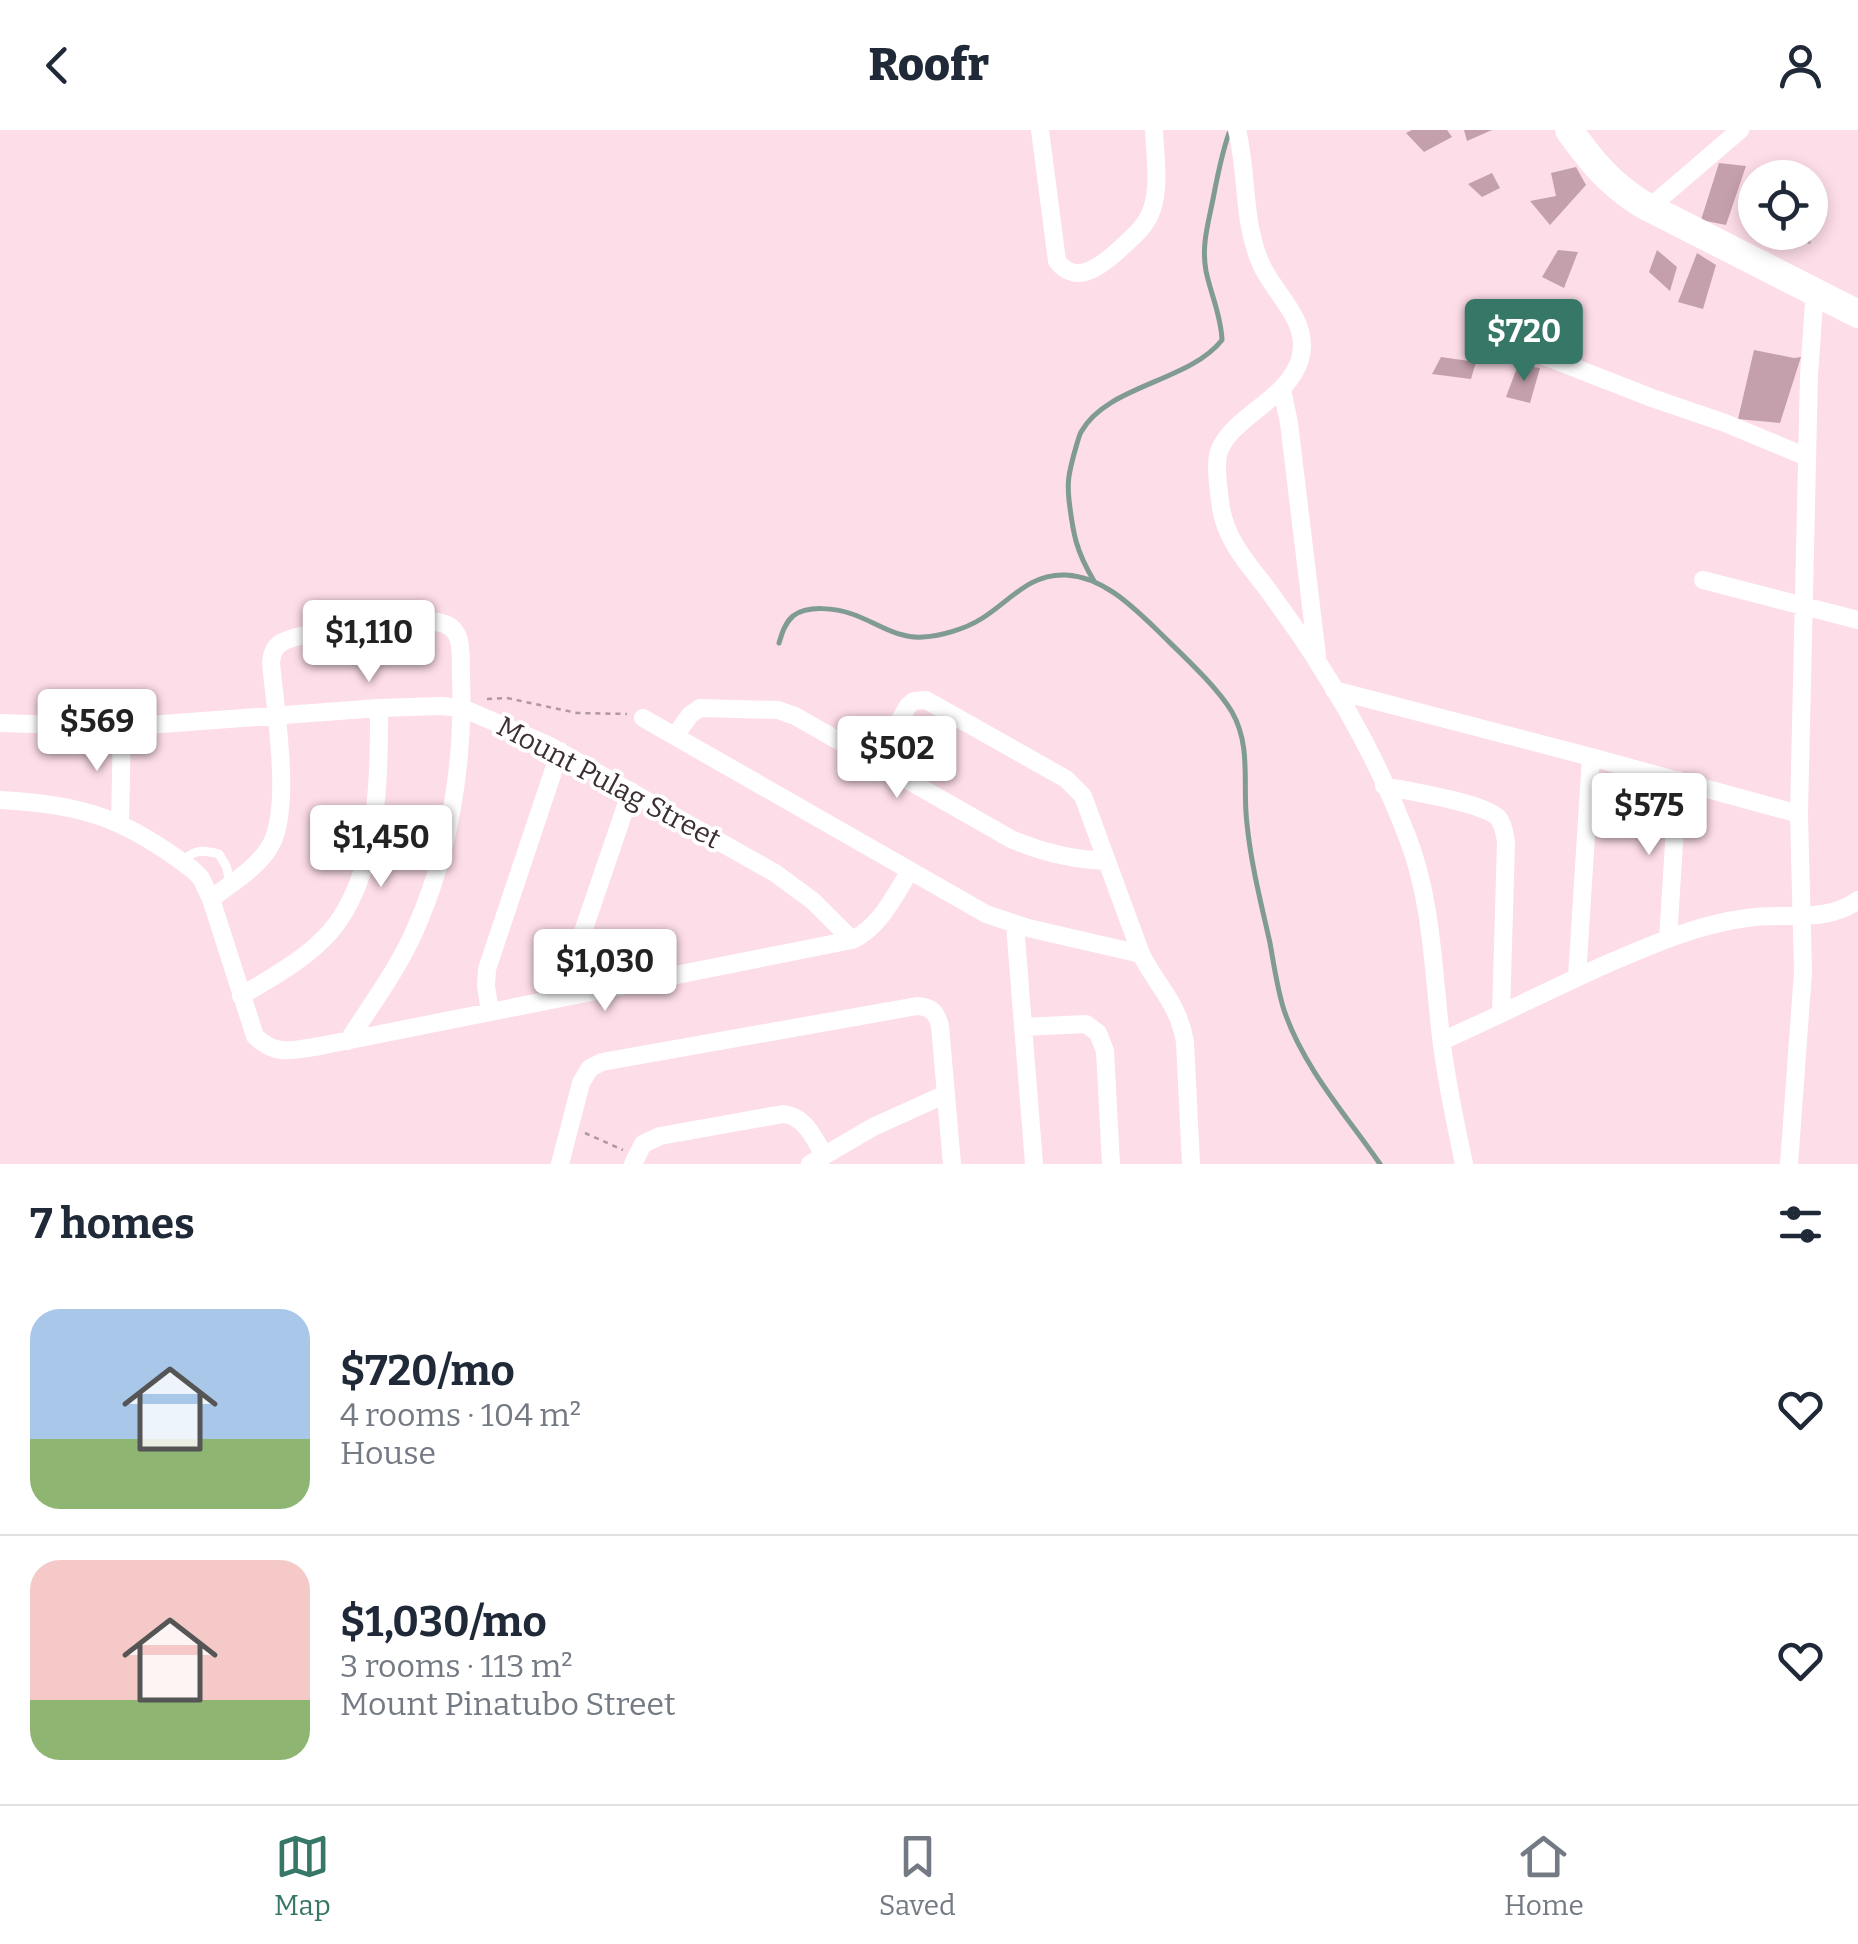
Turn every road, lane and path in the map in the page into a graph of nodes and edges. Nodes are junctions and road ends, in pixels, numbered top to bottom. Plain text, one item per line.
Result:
1 (1040, 130) edge
2 (1154, 130) edge
3 (1237, 130) edge
4 (1569, 130) edge
5 (1740, 130) edge
6 (1649, 208) junction
7 (1815, 290) junction
8 (1858, 314) edge
9 (1478, 330) dead end
10 (1282, 389) junction
11 (1807, 457) junction
12 (1703, 580) dead end
13 (1804, 604) junction
14 (1858, 620) edge
15 (1318, 661) junction
16 (1334, 690) junction
17 (379, 708) junction
18 (462, 708) junction
19 (275, 716) junction
20 (643, 718) joint
21 (0, 724) edge
22 (122, 727) junction
23 (674, 736) junction
24 (560, 751) junction
25 (1591, 757) junction
26 (876, 761) junction
27 (1678, 780) junction
28 (1384, 786) junction
29 (630, 792) junction
30 (0, 800) edge
31 (1799, 814) junction
32 (120, 823) junction
33 (1107, 860) junction
34 (183, 862) junction
35 (910, 871) junction
36 (230, 884) junction
37 (210, 900) junction
38 (1858, 900) edge
39 (1802, 914) junction
40 (1015, 925) junction
41 (1668, 938) junction
42 (852, 940) junction
43 (1141, 954) junction
44 (1578, 977) junction
45 (577, 995) junction
46 (241, 996) junction
47 (490, 1012) junction
48 (1501, 1014) junction
49 (1024, 1027) junction
50 (348, 1041) junction
51 (1442, 1041) junction
52 (946, 1094) junction
53 (570, 1126) junction
54 (817, 1159) edge
55 (635, 1160) edge
56 (560, 1164) edge
57 (952, 1164) edge
58 (1034, 1164) edge
59 (1111, 1164) edge
60 (1191, 1164) edge
61 (1464, 1164) edge
62 (1790, 1164) edge

1 - 2 street
3 - 10 street
4 - 6 main road
5 - 6 street
6 - 7 main road
7 - 8 main road
7 - 11 street
9 - 11 street
10 - 15 street
10 - 15 street
11 - 13 street
12 - 13 street
13 - 14 street
13 - 31 street
15 - 16 street
16 - 25 street
16 - 28 street
17 - 18 street, Mount Pulag Street
17 - 19 street, Mount Pulag Street
17 - 46 street
18 - 19 street
18 - 20 path
18 - 24 street, Mount Pulag Street
18 - 50 street
19 - 22 street, Mount Pulag Street
19 - 36 street
20 - 23 street
21 - 22 street, Mount Pulag Street
22 - 32 street
23 - 26 street
23 - 35 street
24 - 29 street, Mount Pulag Street
24 - 47 street
25 - 27 street
25 - 44 street
26 - 33 street
26 - 33 street
27 - 31 street
27 - 41 street
28 - 48 street
28 - 51 street
29 - 42 street, Mount Pulag Street
29 - 45 street
30 - 32 street
31 - 39 street
32 - 34 street
33 - 43 street
34 - 36 lane
34 - 37 street
35 - 40 street
35 - 42 street
36 - 37 street
37 - 46 street
38 - 39 street
39 - 41 street
39 - 62 street
40 - 43 street
40 - 49 street
41 - 44 street
42 - 45 street
43 - 60 street
44 - 48 street
45 - 47 street
46 - 50 street
47 - 50 street
48 - 51 street
49 - 58 street
49 - 59 street
51 - 61 street
52 - 53 street
52 - 54 street
52 - 57 street
53 - 55 path
53 - 56 street
54 - 55 street

